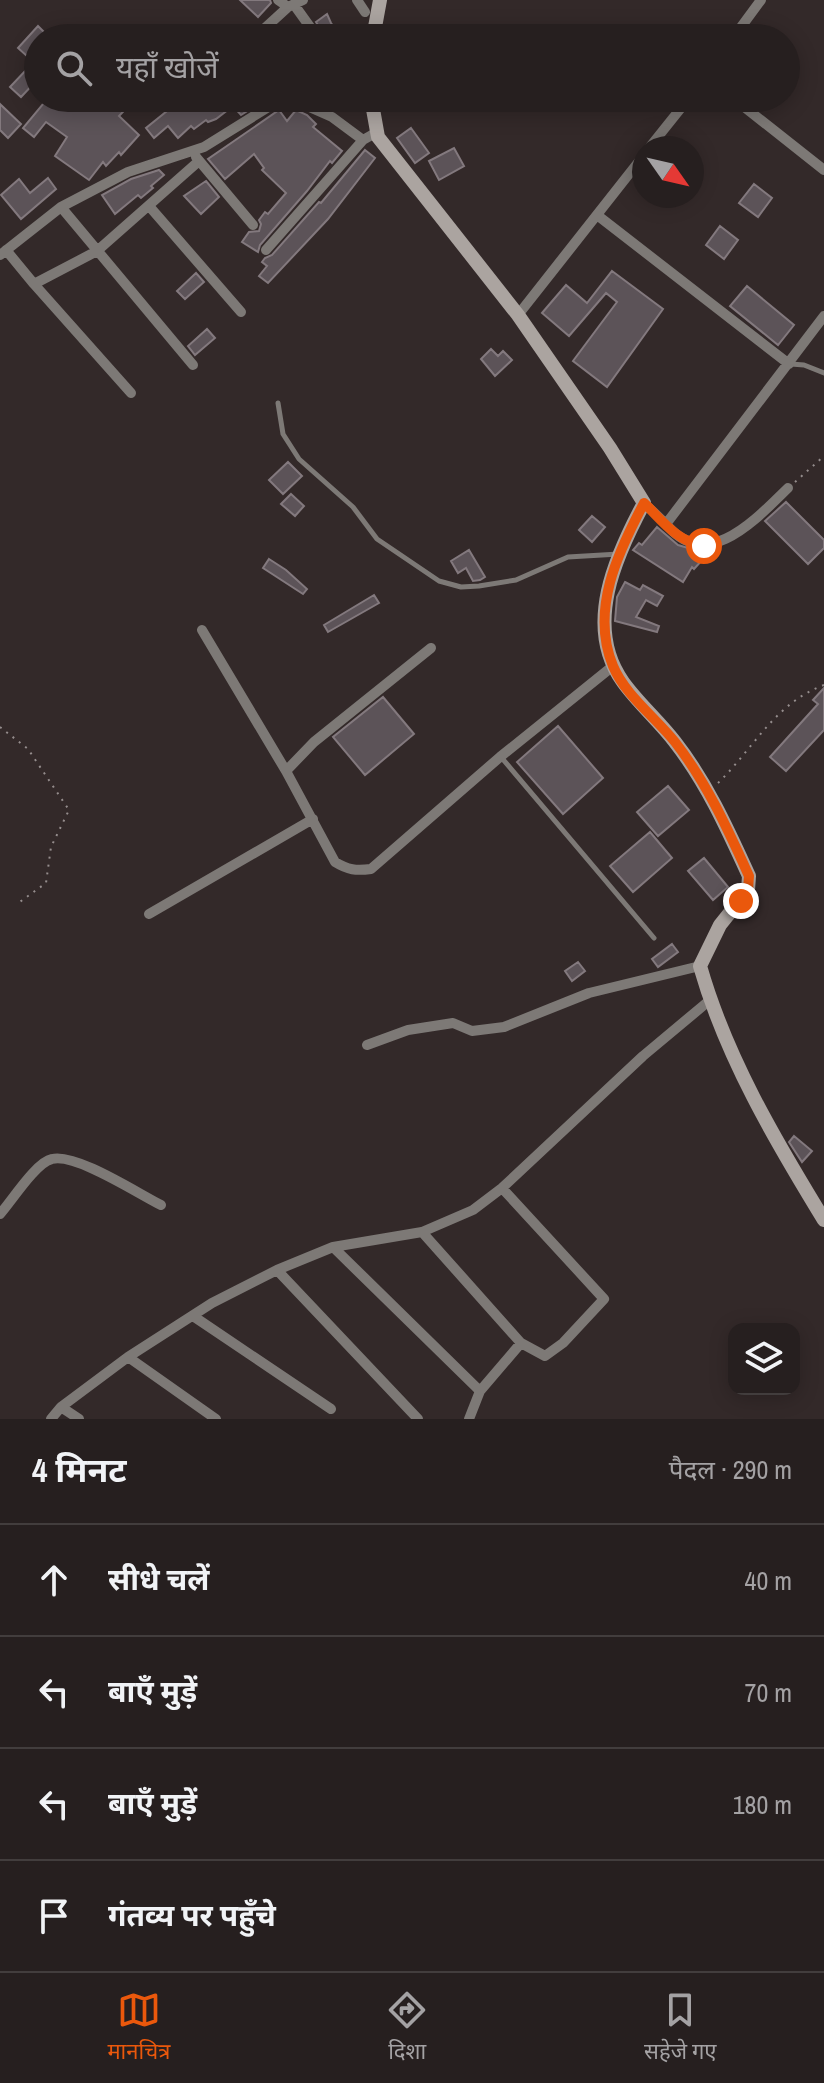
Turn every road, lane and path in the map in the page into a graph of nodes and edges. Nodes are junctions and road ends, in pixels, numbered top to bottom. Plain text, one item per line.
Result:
1 (278, 0) edge
2 (357, 0) edge
3 (380, 0) edge
4 (761, 0) edge
5 (295, 4) edge
6 (365, 12) dead end
7 (271, 24) edge
8 (309, 24) edge
9 (376, 24) edge
10 (743, 24) edge
11 (262, 112) edge
12 (321, 112) edge
13 (373, 112) edge
14 (678, 112) edge
15 (751, 112) edge
16 (377, 132) junction
17 (659, 136) edge
18 (363, 140) junction
19 (196, 157) junction
20 (632, 170) edge
21 (824, 170) edge
22 (149, 206) junction
23 (61, 207) junction
24 (597, 215) junction
25 (253, 225) dead end
26 (266, 250) dead end
27 (97, 251) junction
28 (3, 252) edge
29 (34, 284) junction
30 (241, 312) dead end
31 (518, 315) junction
32 (824, 316) edge
33 (789, 364) junction
34 (193, 365) dead end
35 (824, 373) edge
36 (131, 393) dead end
37 (278, 403) dead end
38 (824, 456) edge
39 (788, 488) joint
40 (644, 503) junction
41 (666, 524) junction
42 (620, 554) junction
43 (202, 630) dead end
44 (431, 648) dead end
45 (613, 666) junction
46 (823, 684) edge
47 (0, 727) edge
48 (500, 757) junction
49 (286, 771) junction
50 (709, 792) junction
51 (313, 819) junction
52 (17, 904) dead end
53 (149, 914) dead end
54 (654, 938) dead end
55 (700, 966) junction
56 (710, 1000) junction
57 (367, 1045) dead end
58 (502, 1188) junction
59 (161, 1205) dead end
60 (0, 1214) edge
61 (824, 1220) edge
62 (422, 1232) junction
63 (333, 1247) junction
64 (277, 1270) junction
65 (193, 1316) junction
66 (521, 1343) junction
67 (128, 1357) junction
68 (480, 1391) junction
69 (61, 1407) junction
70 (331, 1409) dead end
71 (51, 1419) edge
72 (79, 1419) edge
73 (216, 1419) edge
74 (418, 1419) edge
75 (469, 1419) edge

1 - 5 street
2 - 6 street
3 - 9 street
4 - 10 street
5 - 7 street
5 - 8 street
11 - 19 street
12 - 18 street
13 - 16 street
14 - 17 street
15 - 21 street
16 - 18 street
16 - 31 street
18 - 26 street
19 - 22 street
19 - 23 street
19 - 25 street
20 - 24 street
22 - 27 street
22 - 30 street
23 - 27 street
23 - 28 street
24 - 31 street
24 - 33 street
27 - 29 street
27 - 34 street
28 - 29 street
29 - 36 street
31 - 40 street
32 - 33 street
33 - 35 lane
33 - 41 street
37 - 42 lane
38 - 39 path
39 - 41 street
40 - 41 street
40 - 42 street
42 - 45 street
43 - 49 street
44 - 49 street
45 - 48 street
45 - 50 street
46 - 50 path
47 - 52 path
48 - 51 street
48 - 54 lane
49 - 51 street
50 - 55 street
51 - 53 street
55 - 56 street
55 - 57 street
56 - 58 street
56 - 61 street
58 - 62 street
58 - 66 street
59 - 60 street
62 - 63 street
62 - 66 street
63 - 64 street
63 - 68 street
64 - 65 street
64 - 74 street
65 - 67 street
65 - 70 street
66 - 68 street
67 - 69 street
67 - 73 street
68 - 75 street
69 - 71 street
69 - 72 street

